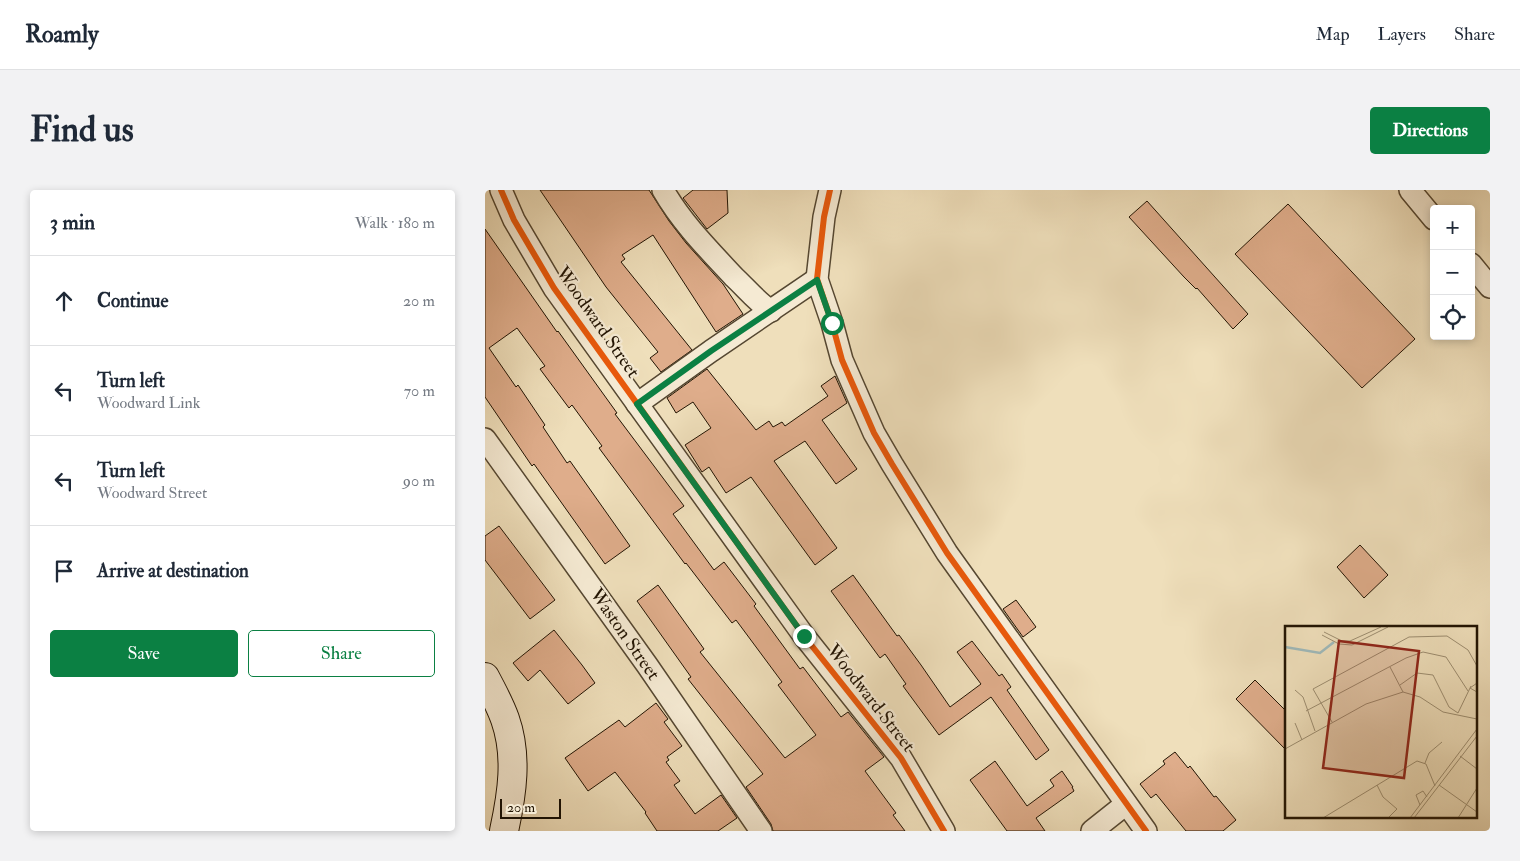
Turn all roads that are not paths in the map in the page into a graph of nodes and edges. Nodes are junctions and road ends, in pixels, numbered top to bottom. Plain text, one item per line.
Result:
1 (501, 190) edge
2 (663, 190) edge
3 (830, 190) edge
4 (1410, 190) edge
5 (1430, 214) edge
6 (1475, 269) edge
7 (817, 280) junction
8 (1490, 287) edge
9 (771, 311) junction
10 (637, 404) junction
11 (485, 439) edge
12 (485, 677) edge
13 (1126, 804) junction
14 (504, 831) edge
15 (761, 831) edge
16 (943, 831) edge
17 (1091, 831) edge
18 (1146, 831) edge

1 - 10 street, Woodward Street
2 - 9 street
3 - 7 street
4 - 5 street
6 - 8 street
7 - 9 street
7 - 13 street
9 - 10 street
10 - 16 street, Woodward Street
11 - 15 street, Waston Street
12 - 14 main road
13 - 17 street
13 - 18 street

